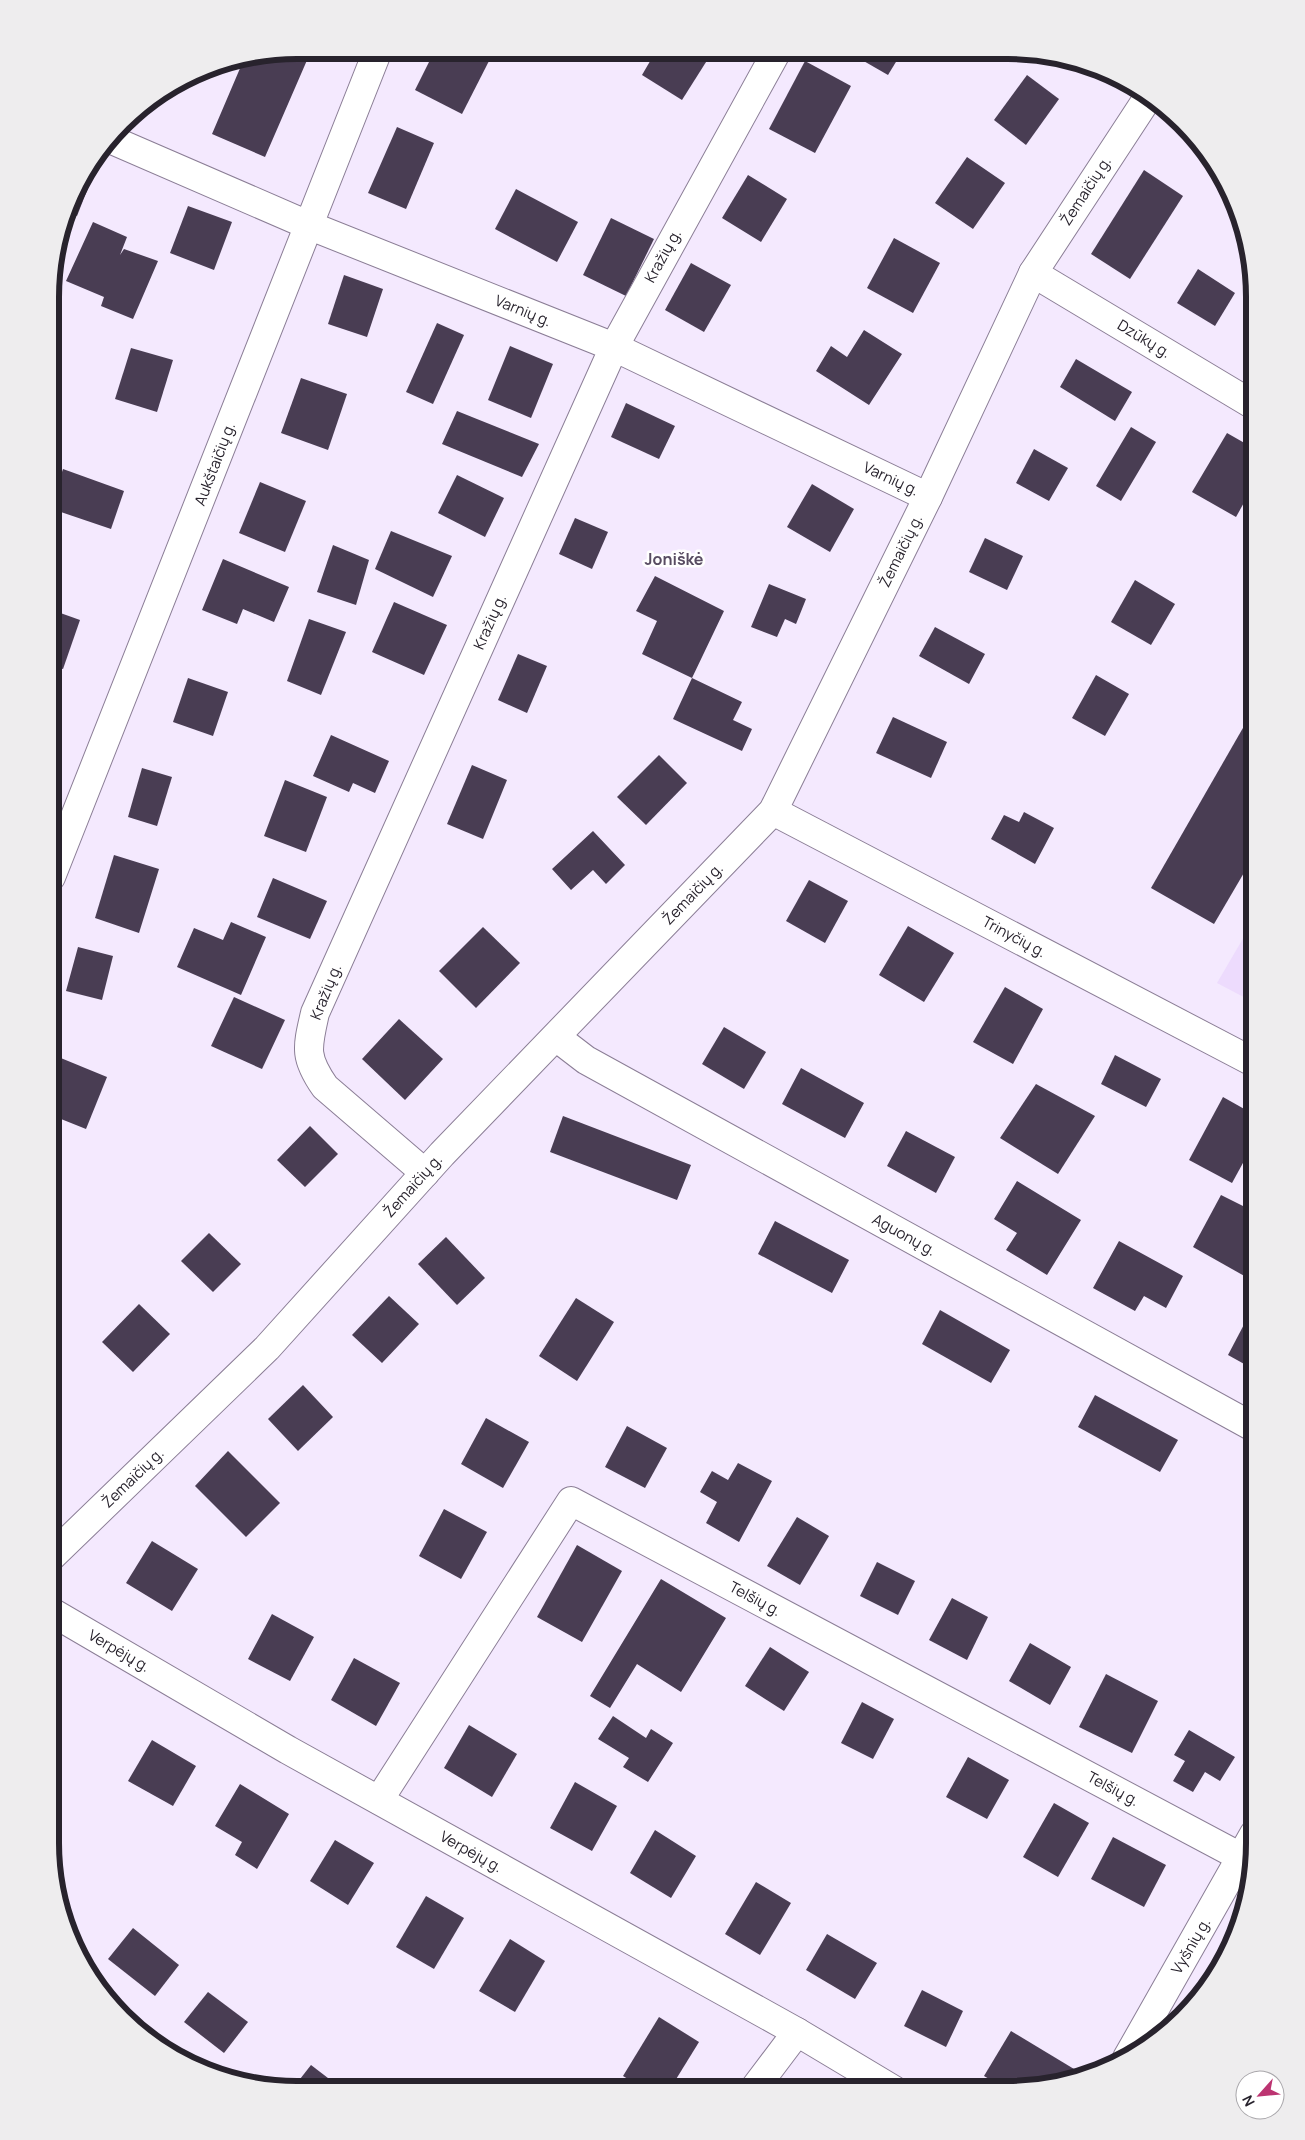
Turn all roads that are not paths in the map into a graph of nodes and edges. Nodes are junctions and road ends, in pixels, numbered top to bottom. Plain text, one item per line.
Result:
1 (374, 59) edge
2 (773, 59) edge
3 (1145, 102) edge
4 (116, 142) edge
5 (308, 225) junction
6 (1033, 273) junction
7 (614, 347) junction
8 (1246, 401) edge
9 (928, 497) junction
10 (773, 810) junction
11 (59, 857) edge
12 (556, 1037) junction
13 (1246, 1058) edge
14 (425, 1173) junction
15 (1246, 1423) edge
16 (59, 1549) edge
17 (59, 1616) edge
18 (379, 1800) junction
19 (1246, 1850) edge
20 (1246, 1859) edge
21 (797, 2032) junction
22 (1135, 2045) edge
23 (760, 2081) edge
24 (879, 2081) edge

1 - 5 street, Aukštaičių g.
2 - 7 street, Kražių g.
3 - 6 street, Žemaičių g.
4 - 5 street, Varnių g.
5 - 7 street, Varnių g.
5 - 11 street, Aukštaičių g.
6 - 8 street, Dzūkų g.
6 - 9 street, Žemaičių g.
7 - 9 street, Varnių g.
7 - 14 street, Kražių g.
9 - 10 street, Žemaičių g.
10 - 12 street, Žemaičių g.
10 - 13 street, Trinyčių g.
12 - 14 street, Žemaičių g.
12 - 15 street, Aguonų g.
14 - 16 street, Žemaičių g.
17 - 18 street, Verpėjų g.
18 - 19 street, Telšių g.
18 - 21 street, Verpėjų g.
20 - 22 street, Vyšnių g.
21 - 23 street
21 - 24 street, Verpėjų g.

